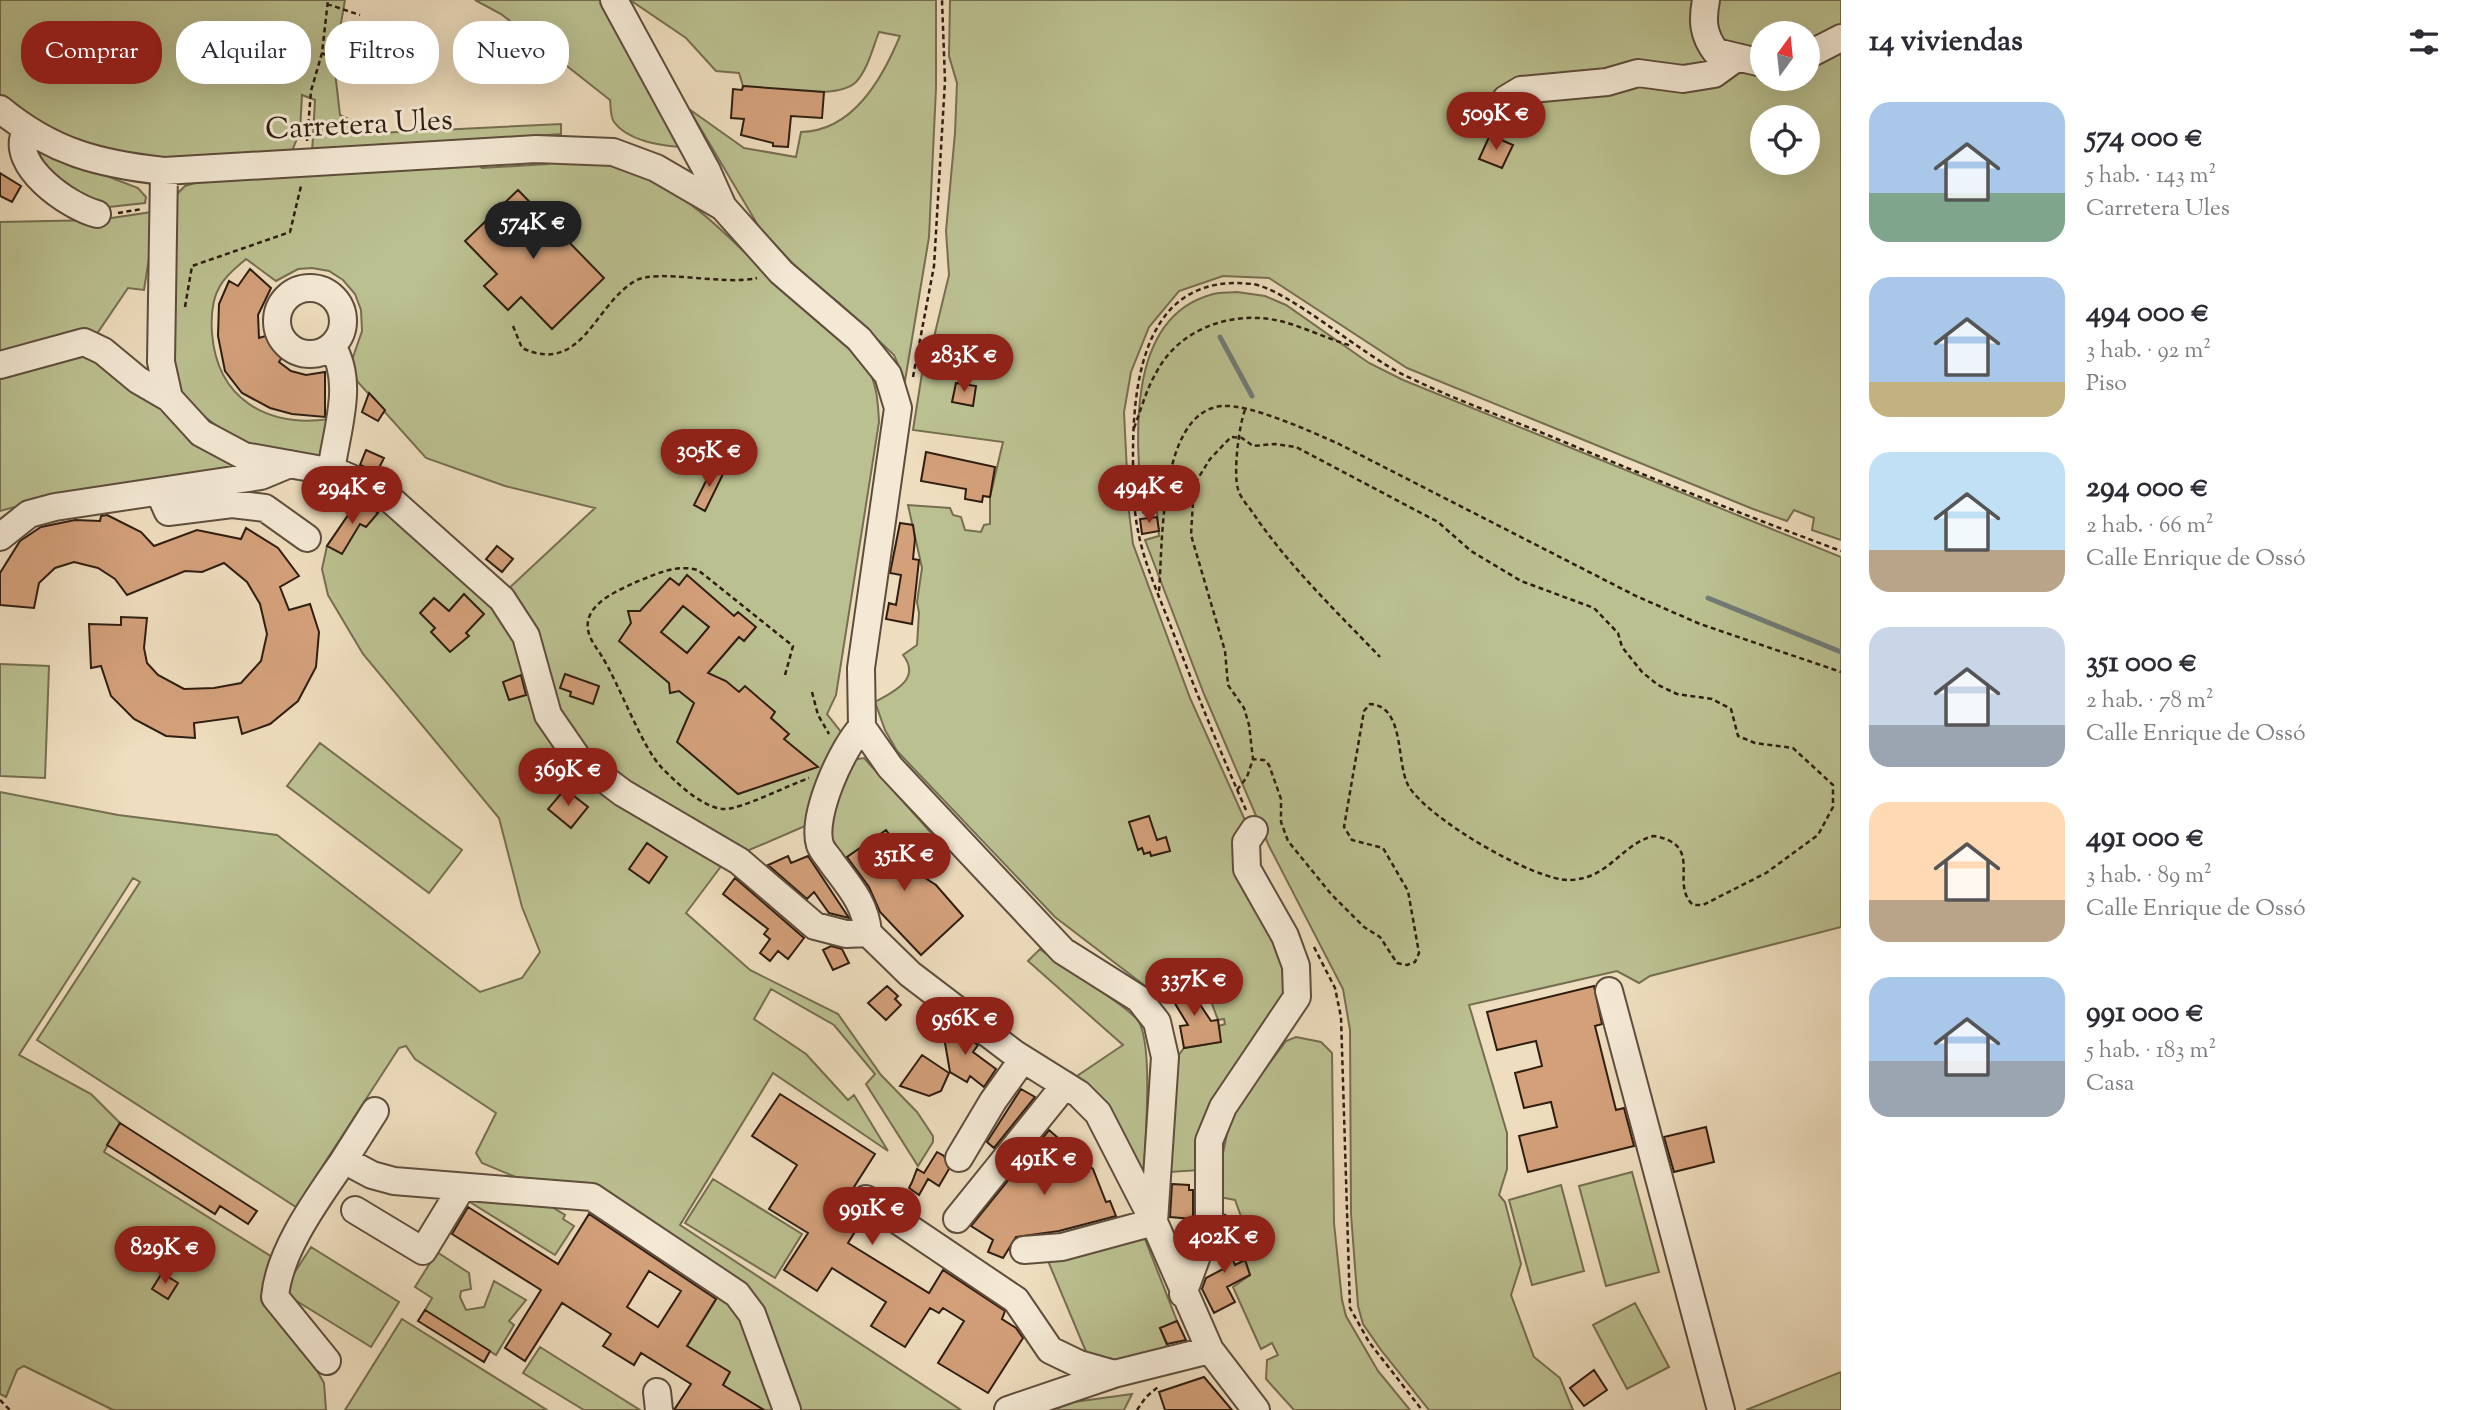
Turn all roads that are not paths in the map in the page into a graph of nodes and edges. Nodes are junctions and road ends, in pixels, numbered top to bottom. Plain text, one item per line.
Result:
1 (614, 0) edge
2 (1706, 0) edge
3 (1841, 38) edge
4 (1820, 49) edge
5 (1736, 58) junction
6 (1750, 61) edge
7 (1506, 99) dead end
8 (0, 109) edge
9 (26, 131) junction
10 (164, 171) junction
11 (723, 207) junction
12 (97, 214) road end
13 (332, 346) dead end
14 (0, 365) edge
15 (169, 398) junction
16 (290, 464) junction
17 (331, 471) junction
18 (159, 492) junction
19 (0, 537) edge
20 (307, 538) dead end
21 (862, 727) junction
22 (1254, 830) dead end
23 (868, 933) junction
24 (1609, 991) dead end
25 (1023, 1059) junction
26 (1065, 1085) junction
27 (375, 1111) dead end
28 (959, 1158) dead end
29 (344, 1160) junction
30 (462, 1187) junction
31 (866, 1199) dead end
32 (355, 1210) dead end
33 (957, 1219) dead end
34 (1154, 1222) junction
35 (1024, 1250) dead end
36 (1183, 1294) junction
37 (1210, 1350) junction
38 (327, 1361) dead end
39 (1114, 1374) junction
40 (1245, 1406) edge
41 (787, 1410) edge
42 (1008, 1410) edge
43 (1721, 1410) edge

1 - 11 street
2 - 5 street
3 - 4 street
5 - 6 street
5 - 7 street
8 - 9 street, Carretera Ules
9 - 10 street, Carretera Ules
9 - 12 street
10 - 11 street, Carretera Ules
10 - 15 street
11 - 21 street
13 - 17 street
14 - 15 street
15 - 16 street
16 - 17 street
16 - 18 street
17 - 23 street
18 - 19 street
18 - 20 street
21 - 23 street
21 - 34 street
22 - 36 street
23 - 25 street
24 - 43 street
25 - 26 street
25 - 28 street
26 - 33 street
26 - 34 street
27 - 29 street
29 - 30 street
29 - 38 street
30 - 32 street
30 - 41 street
31 - 39 street
34 - 35 street
34 - 36 street
36 - 37 street
37 - 39 street
37 - 40 street
39 - 42 street

